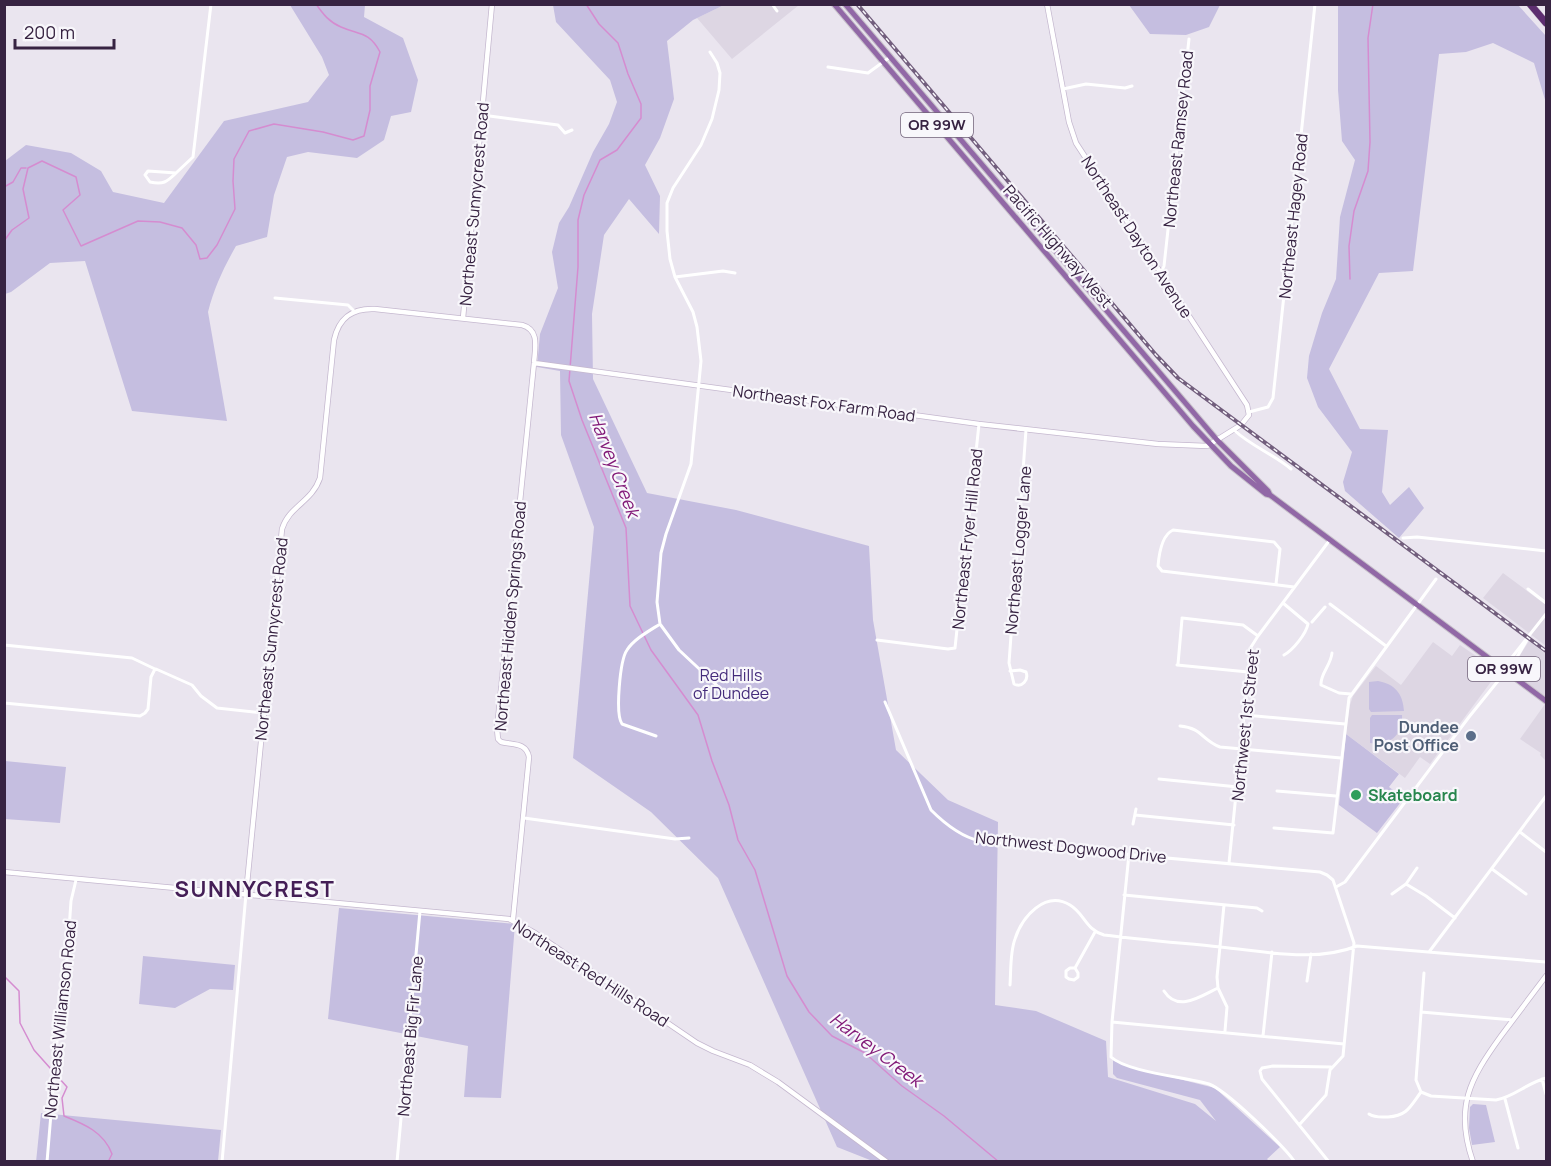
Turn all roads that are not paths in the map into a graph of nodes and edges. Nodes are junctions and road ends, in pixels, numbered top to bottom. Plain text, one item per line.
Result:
1 (211, 4) edge
2 (492, 4) edge
3 (772, 4) edge
4 (834, 4) edge
5 (845, 4) edge
6 (1047, 4) edge
7 (1315, 4) edge
8 (1530, 4) edge
9 (777, 11) dead end
10 (1546, 23) edge
11 (1189, 39) dead end
12 (710, 52) dead end
13 (890, 57) junction
14 (884, 62) junction
15 (828, 67) dead end
16 (1132, 86) dead end
17 (1063, 88) junction
18 (482, 115) junction
19 (572, 130) dead end
20 (176, 173) junction
21 (735, 273) dead end
22 (1160, 274) junction
23 (675, 277) junction
24 (275, 298) dead end
25 (354, 311) junction
26 (463, 318) junction
27 (534, 363) junction
28 (697, 386) junction
29 (1249, 412) junction
30 (979, 424) junction
31 (1234, 429) junction
32 (1026, 430) junction
33 (1217, 440) junction
34 (1210, 444) junction
35 (1291, 469) dead end
36 (1270, 495) junction
37 (1403, 538) dead end
38 (1330, 540) junction
39 (1546, 551) edge
40 (1436, 579) dead end
41 (1276, 584) junction
42 (1295, 587) junction
43 (1528, 589) dead end
44 (1282, 603) junction
45 (1546, 603) edge
46 (1330, 604) dead end
47 (1417, 605) junction
48 (1324, 608) dead end
49 (1546, 614) edge
50 (1312, 622) dead end
51 (660, 624) junction
52 (1258, 636) junction
53 (877, 640) dead end
54 (4, 645) edge
55 (1386, 646) junction
56 (1332, 653) dead end
57 (1284, 655) dead end
58 (155, 669) junction
59 (1010, 671) junction
60 (1506, 671) junction
61 (1248, 672) junction
62 (725, 693) dead end
63 (1351, 694) junction
64 (1546, 701) edge
65 (885, 702) dead end
66 (4, 703) edge
67 (264, 713) junction
68 (1245, 715) junction
69 (1345, 724) junction
70 (1180, 726) dead end
71 (656, 736) dead end
72 (1241, 750) junction
73 (1341, 758) junction
74 (1159, 779) dead end
75 (1238, 787) junction
76 (1277, 790) dead end
77 (1336, 796) junction
78 (1546, 796) edge
79 (1136, 809) dead end
80 (1135, 815) junction
81 (522, 818) junction
82 (1133, 824) dead end
83 (1234, 825) junction
84 (1274, 828) dead end
85 (1520, 832) junction
86 (689, 838) dead end
87 (1546, 852) edge
88 (1129, 854) junction
89 (1229, 863) junction
90 (1417, 868) dead end
91 (1492, 869) junction
92 (4, 872) edge
93 (76, 878) junction
94 (1406, 884) junction
95 (1336, 887) junction
96 (246, 894) junction
97 (1392, 894) dead end
98 (1526, 894) dead end
99 (1124, 895) junction
100 (1224, 905) junction
101 (420, 911) junction
102 (1262, 911) dead end
103 (1455, 918) junction
104 (513, 920) junction
105 (1095, 932) junction
106 (1120, 937) junction
107 (1220, 947) junction
108 (1353, 947) junction
109 (1272, 952) junction
110 (1429, 952) junction
111 (1311, 954) junction
112 (1546, 962) edge
113 (1075, 968) junction
114 (1424, 973) dead end
115 (1546, 976) edge
116 (1307, 981) dead end
117 (1010, 986) dead end
118 (1218, 988) junction
119 (1164, 992) dead end
120 (1421, 1012) junction
121 (1513, 1020) junction
122 (1112, 1022) junction
123 (1224, 1032) junction
124 (1263, 1036) junction
125 (1344, 1044) junction
126 (1331, 1067) junction
127 (1544, 1078) edge
128 (1421, 1092) junction
129 (1546, 1095) edge
130 (1467, 1099) junction
131 (1504, 1099) junction
132 (1369, 1114) dead end
133 (1300, 1124) junction
134 (1518, 1148) dead end
135 (47, 1161) edge
136 (222, 1161) edge
137 (398, 1161) edge
138 (887, 1161) edge
139 (1295, 1161) edge
140 (1329, 1161) edge
141 (1473, 1161) edge

1 - 20 street
2 - 18 street, Northeast Sunnycrest Road
3 - 9 street
4 - 14 main road, Pacific Highway West / OR 99W
5 - 13 main road, Pacific Highway West / OR 99W
6 - 17 street, Northeast Dayton Avenue
7 - 29 street, Northeast Hagey Road
8 - 10 highway
11 - 22 street, Northeast Ramsey Road
12 - 23 street
13 - 14 street
13 - 33 main road, Pacific Highway West / OR 99W
14 - 15 street
14 - 34 main road, Pacific Highway West / OR 99W
16 - 17 street
17 - 22 street, Northeast Dayton Avenue
18 - 19 street
18 - 26 street, Northeast Sunnycrest Road
20 - 20 street
21 - 23 street
22 - 29 street, Northeast Dayton Avenue
23 - 28 street
24 - 25 street
25 - 26 street, Northeast Sunnycrest Road
25 - 67 street, Northeast Sunnycrest Road
26 - 27 street
27 - 28 street, Northeast Fox Farm Road
27 - 81 street, Northeast Hidden Springs Road
28 - 30 street, Northeast Fox Farm Road
28 - 51 street
29 - 31 street
30 - 32 street, Northeast Fox Farm Road
30 - 53 street, Northeast Fryer Hill Road
31 - 33 street
31 - 35 street
32 - 34 street, Northeast Fox Farm Road
32 - 59 street, Northeast Logger Lane
33 - 34 street, Northeast Fox Farm Road
33 - 36 main road, Pacific Highway West / OR 99W
34 - 36 main road, Pacific Highway West / OR 99W
36 - 38 main road, Pacific Highway West / OR 99W
37 - 39 street
38 - 42 street, Northwest 1st Street
38 - 47 main road, OR 99W
40 - 47 street
41 - 41 street
41 - 42 street
42 - 44 street, Northwest 1st Street
43 - 45 street
44 - 52 street, Northwest 1st Street
44 - 57 street
46 - 55 street
47 - 55 street
47 - 60 main road, OR 99W
48 - 50 street
49 - 60 street
51 - 62 street
51 - 71 street
52 - 61 street, Northwest 1st Street
52 - 61 street
54 - 58 street
55 - 63 street
56 - 63 street
58 - 66 street
58 - 67 street
59 - 59 street
60 - 64 main road, OR 99W
60 - 95 street
61 - 68 street, Northwest 1st Street
63 - 69 street
65 - 88 street, Northwest Dogwood Drive
67 - 96 street, Northeast Sunnycrest Road
68 - 69 street
68 - 72 street, Northwest 1st Street
69 - 73 street
70 - 72 street
72 - 73 street
72 - 75 street, Northwest 1st Street
73 - 77 street
74 - 75 street
75 - 83 street, Northwest 1st Street
76 - 77 street
77 - 84 street
78 - 85 street
79 - 80 street
80 - 82 street
80 - 83 street
81 - 86 street
81 - 104 street, Northeast Hidden Springs Road
83 - 89 street, Northwest 1st Street
85 - 87 street
85 - 91 street
88 - 89 street, Northwest Dogwood Drive
88 - 99 street
89 - 95 street, Northwest Dogwood Drive
90 - 94 street
91 - 98 street
91 - 103 street
92 - 93 street, Northeast Red Hills Road
93 - 96 street, Northeast Red Hills Road
93 - 135 street, Northeast Williamson Road
94 - 97 street
94 - 103 street
95 - 108 street
96 - 101 street, Northeast Red Hills Road
96 - 136 street, Northeast Sunnycrest Road
99 - 100 street
99 - 106 street
100 - 102 street
100 - 107 street
101 - 104 street, Northeast Red Hills Road
101 - 137 street, Northeast Big Fir Lane
103 - 110 street
104 - 138 street, Northeast Red Hills Road
105 - 106 street
105 - 113 street
105 - 117 street
106 - 107 street
106 - 122 street
107 - 109 street
107 - 118 street
108 - 110 street
108 - 111 street
108 - 125 street
109 - 111 street
109 - 124 street
110 - 112 street
111 - 116 street
113 - 113 street
114 - 120 street
115 - 121 street
118 - 119 street
118 - 123 street
120 - 121 street
120 - 128 street
121 - 130 street
122 - 123 street
122 - 139 street
123 - 124 street
124 - 125 street
125 - 126 street
126 - 133 street
126 - 133 street
127 - 129 street
127 - 131 street
128 - 130 street
128 - 132 street
130 - 131 street
130 - 141 street
131 - 134 street
133 - 140 street

